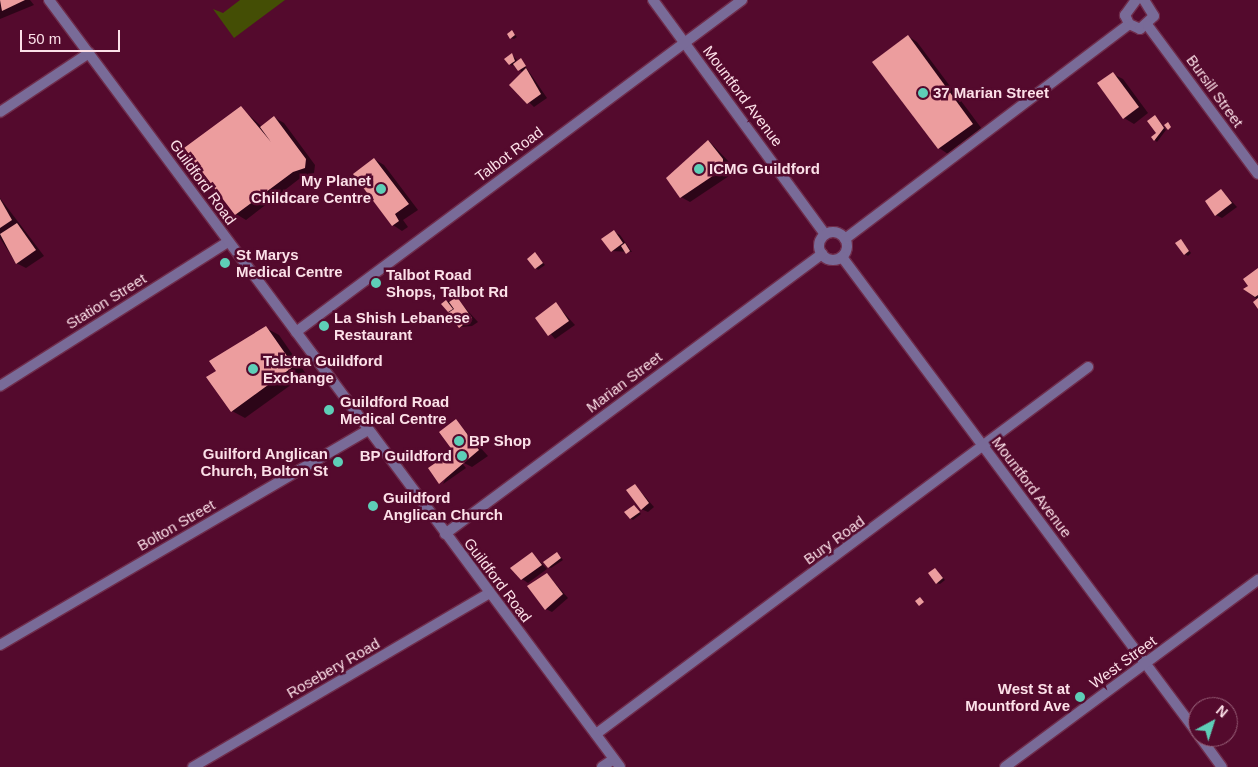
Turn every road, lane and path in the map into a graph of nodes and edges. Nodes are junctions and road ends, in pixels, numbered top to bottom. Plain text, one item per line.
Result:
1 (49, 0) edge
2 (653, 0) edge
3 (742, 0) edge
4 (1131, 1) edge
5 (1151, 2) edge
6 (1129, 24) junction
7 (1148, 26) junction
8 (685, 42) junction
9 (89, 53) junction
10 (0, 112) edge
11 (1258, 174) edge
12 (825, 234) junction
13 (845, 238) junction
14 (228, 242) junction
15 (822, 254) junction
16 (842, 257) junction
17 (296, 332) junction
18 (1088, 367) dead end
19 (0, 386) edge
20 (368, 430) junction
21 (984, 448) junction
22 (445, 534) junction
23 (1258, 580) edge
24 (488, 594) junction
25 (0, 646) edge
26 (1146, 664) junction
27 (1188, 721) edge
28 (596, 734) junction
29 (1207, 747) edge
30 (617, 763) edge
31 (193, 767) edge
32 (602, 767) edge
33 (1005, 767) edge
34 (1222, 767) edge

1 - 9 street, Guildford Road
2 - 8 street, Mountford Avenue
3 - 8 street, Talbot Road
4 - 6 street
5 - 7 street
6 - 7 street
6 - 13 street
7 - 11 street, Bursill Street
8 - 12 street, Mountford Avenue
8 - 17 street, Talbot Road
9 - 10 street
9 - 14 street, Guildford Road
12 - 13 street
12 - 15 street
13 - 16 street
14 - 17 street, Guildford Road
14 - 19 street, Station Street
15 - 16 street
15 - 22 street, Marian Street
16 - 21 street, Mountford Avenue
17 - 20 street, Guildford Road
18 - 21 street, Bury Road
20 - 22 street, Guildford Road
20 - 25 street, Bolton Street
21 - 26 street, Mountford Avenue
21 - 28 street, Bury Road
22 - 24 street, Guildford Road
23 - 26 street, West Street
24 - 28 street, Guildford Road
24 - 31 street, Rosebery Road
26 - 27 street, Mountford Avenue
26 - 33 street, West Street
28 - 30 street, Guildford Road
29 - 34 street, Mountford Avenue
30 - 32 street

